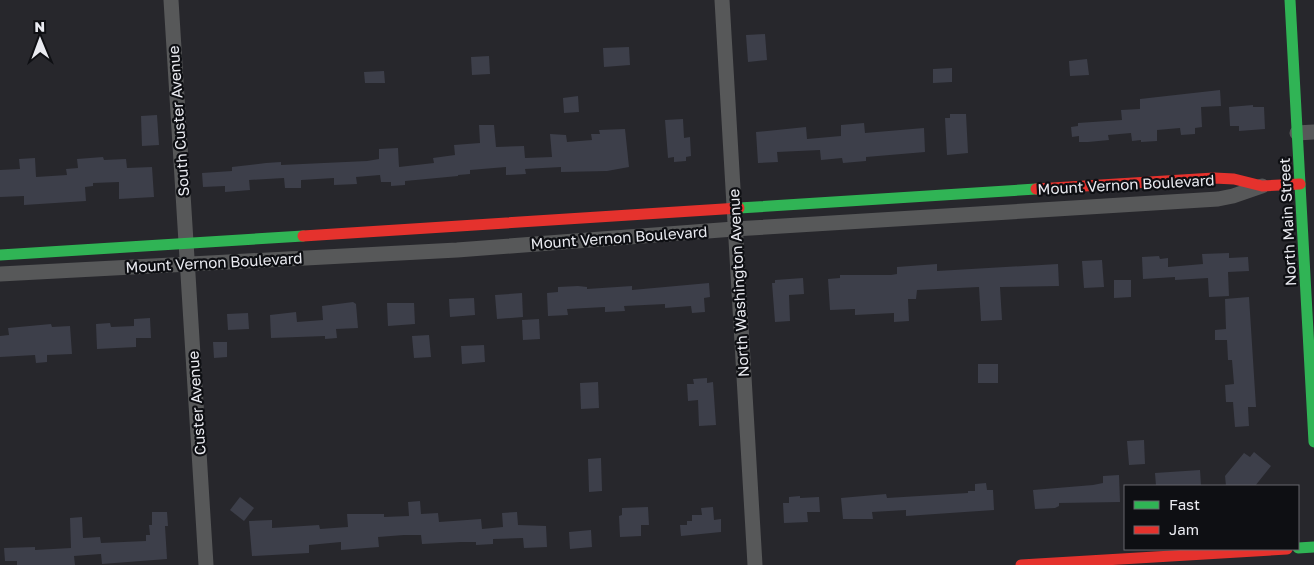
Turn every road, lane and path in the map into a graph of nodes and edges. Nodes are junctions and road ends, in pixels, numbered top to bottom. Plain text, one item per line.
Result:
1 (171, 0) edge
2 (722, 0) edge
3 (1290, 0) edge
4 (1314, 132) edge
5 (1297, 133) junction
6 (1300, 184) junction
7 (1262, 186) junction
8 (990, 193) junction
9 (734, 208) junction
10 (992, 214) junction
11 (456, 228) junction
12 (734, 229) junction
13 (186, 241) junction
14 (457, 250) junction
15 (0, 254) edge
16 (187, 263) junction
17 (0, 274) edge
18 (1311, 345) edge
19 (1314, 442) edge
20 (1314, 547) edge
21 (1299, 548) edge
22 (1270, 550) edge
23 (206, 565) edge
24 (755, 565) edge
25 (1021, 565) edge

1 - 13 street, South Custer Avenue
2 - 9 street, North Washington Avenue
3 - 5 street, North Main Street
4 - 5 street
5 - 6 street, North Main Street
6 - 7 street, Mount Vernon Boulevard
6 - 18 street, North Main Street
7 - 8 street, Mount Vernon Boulevard
7 - 10 street, Mount Vernon Boulevard
8 - 9 street, Mount Vernon Boulevard
8 - 10 street
9 - 11 street, Mount Vernon Boulevard
9 - 12 street, North Washington Avenue
10 - 12 street, Mount Vernon Boulevard
11 - 13 street, Mount Vernon Boulevard
11 - 14 street
12 - 14 street, Mount Vernon Boulevard
12 - 24 street, North Washington Avenue
13 - 15 street, Mount Vernon Boulevard
13 - 16 street, Custer Avenue
14 - 16 street, Mount Vernon Boulevard
16 - 17 street, Mount Vernon Boulevard
16 - 23 street, Custer Avenue
18 - 19 street, North Main Street
20 - 21 street
22 - 25 street

